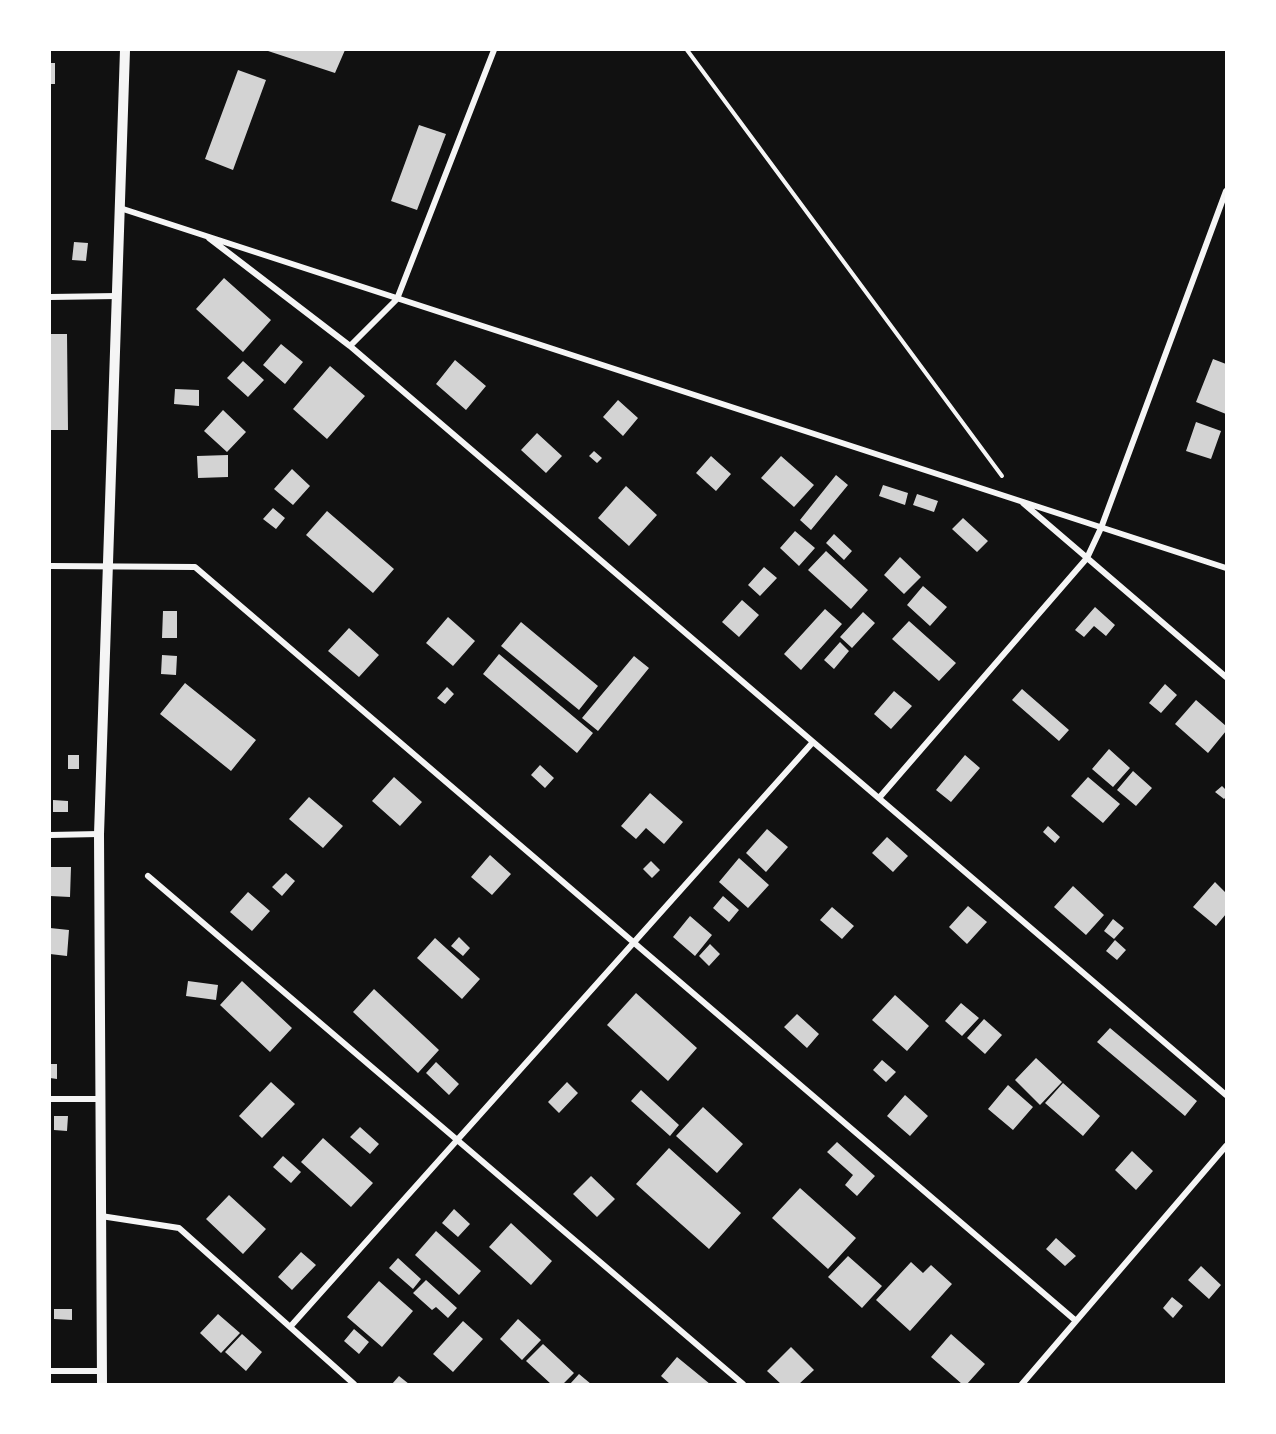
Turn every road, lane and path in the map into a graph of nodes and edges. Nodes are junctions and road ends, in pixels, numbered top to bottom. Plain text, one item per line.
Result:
1 (125, 50) edge
2 (494, 50) edge
3 (687, 50) edge
4 (1227, 191) edge
5 (120, 208) junction
6 (209, 238) junction
7 (117, 296) junction
8 (50, 297) edge
9 (397, 298) junction
10 (350, 346) junction
11 (1020, 501) junction
12 (1101, 528) junction
13 (1087, 558) junction
14 (50, 566) edge
15 (108, 567) junction
16 (1227, 568) edge
17 (1227, 677) edge
18 (813, 742) junction
19 (879, 798) junction
20 (99, 834) junction
21 (50, 835) edge
22 (147, 876) dead end
23 (634, 943) junction
24 (1227, 1095) edge
25 (50, 1099) edge
26 (101, 1099) junction
27 (457, 1140) junction
28 (1227, 1146) edge
29 (101, 1216) junction
30 (1076, 1321) junction
31 (290, 1327) junction
32 (50, 1371) edge
33 (102, 1371) junction
34 (102, 1384) edge
35 (354, 1384) edge
36 (743, 1384) edge
37 (1022, 1384) edge

1 - 5 street
2 - 9 street
3 - 11 path
4 - 12 street
5 - 6 street
5 - 7 street
6 - 9 street
6 - 10 street
7 - 8 street
7 - 15 street
9 - 10 street
9 - 11 street
10 - 18 street
11 - 12 street
11 - 13 street
12 - 13 street
12 - 16 street
13 - 17 street
13 - 19 street
14 - 15 street
15 - 20 street
15 - 23 street
18 - 19 street
18 - 23 street
19 - 24 street
20 - 21 street
20 - 26 street
22 - 27 street
23 - 27 street
23 - 30 street
25 - 26 street
26 - 29 street
27 - 31 street
27 - 36 street
28 - 30 street
29 - 31 street
29 - 33 street
30 - 37 street
31 - 35 street
32 - 33 street
33 - 34 street

